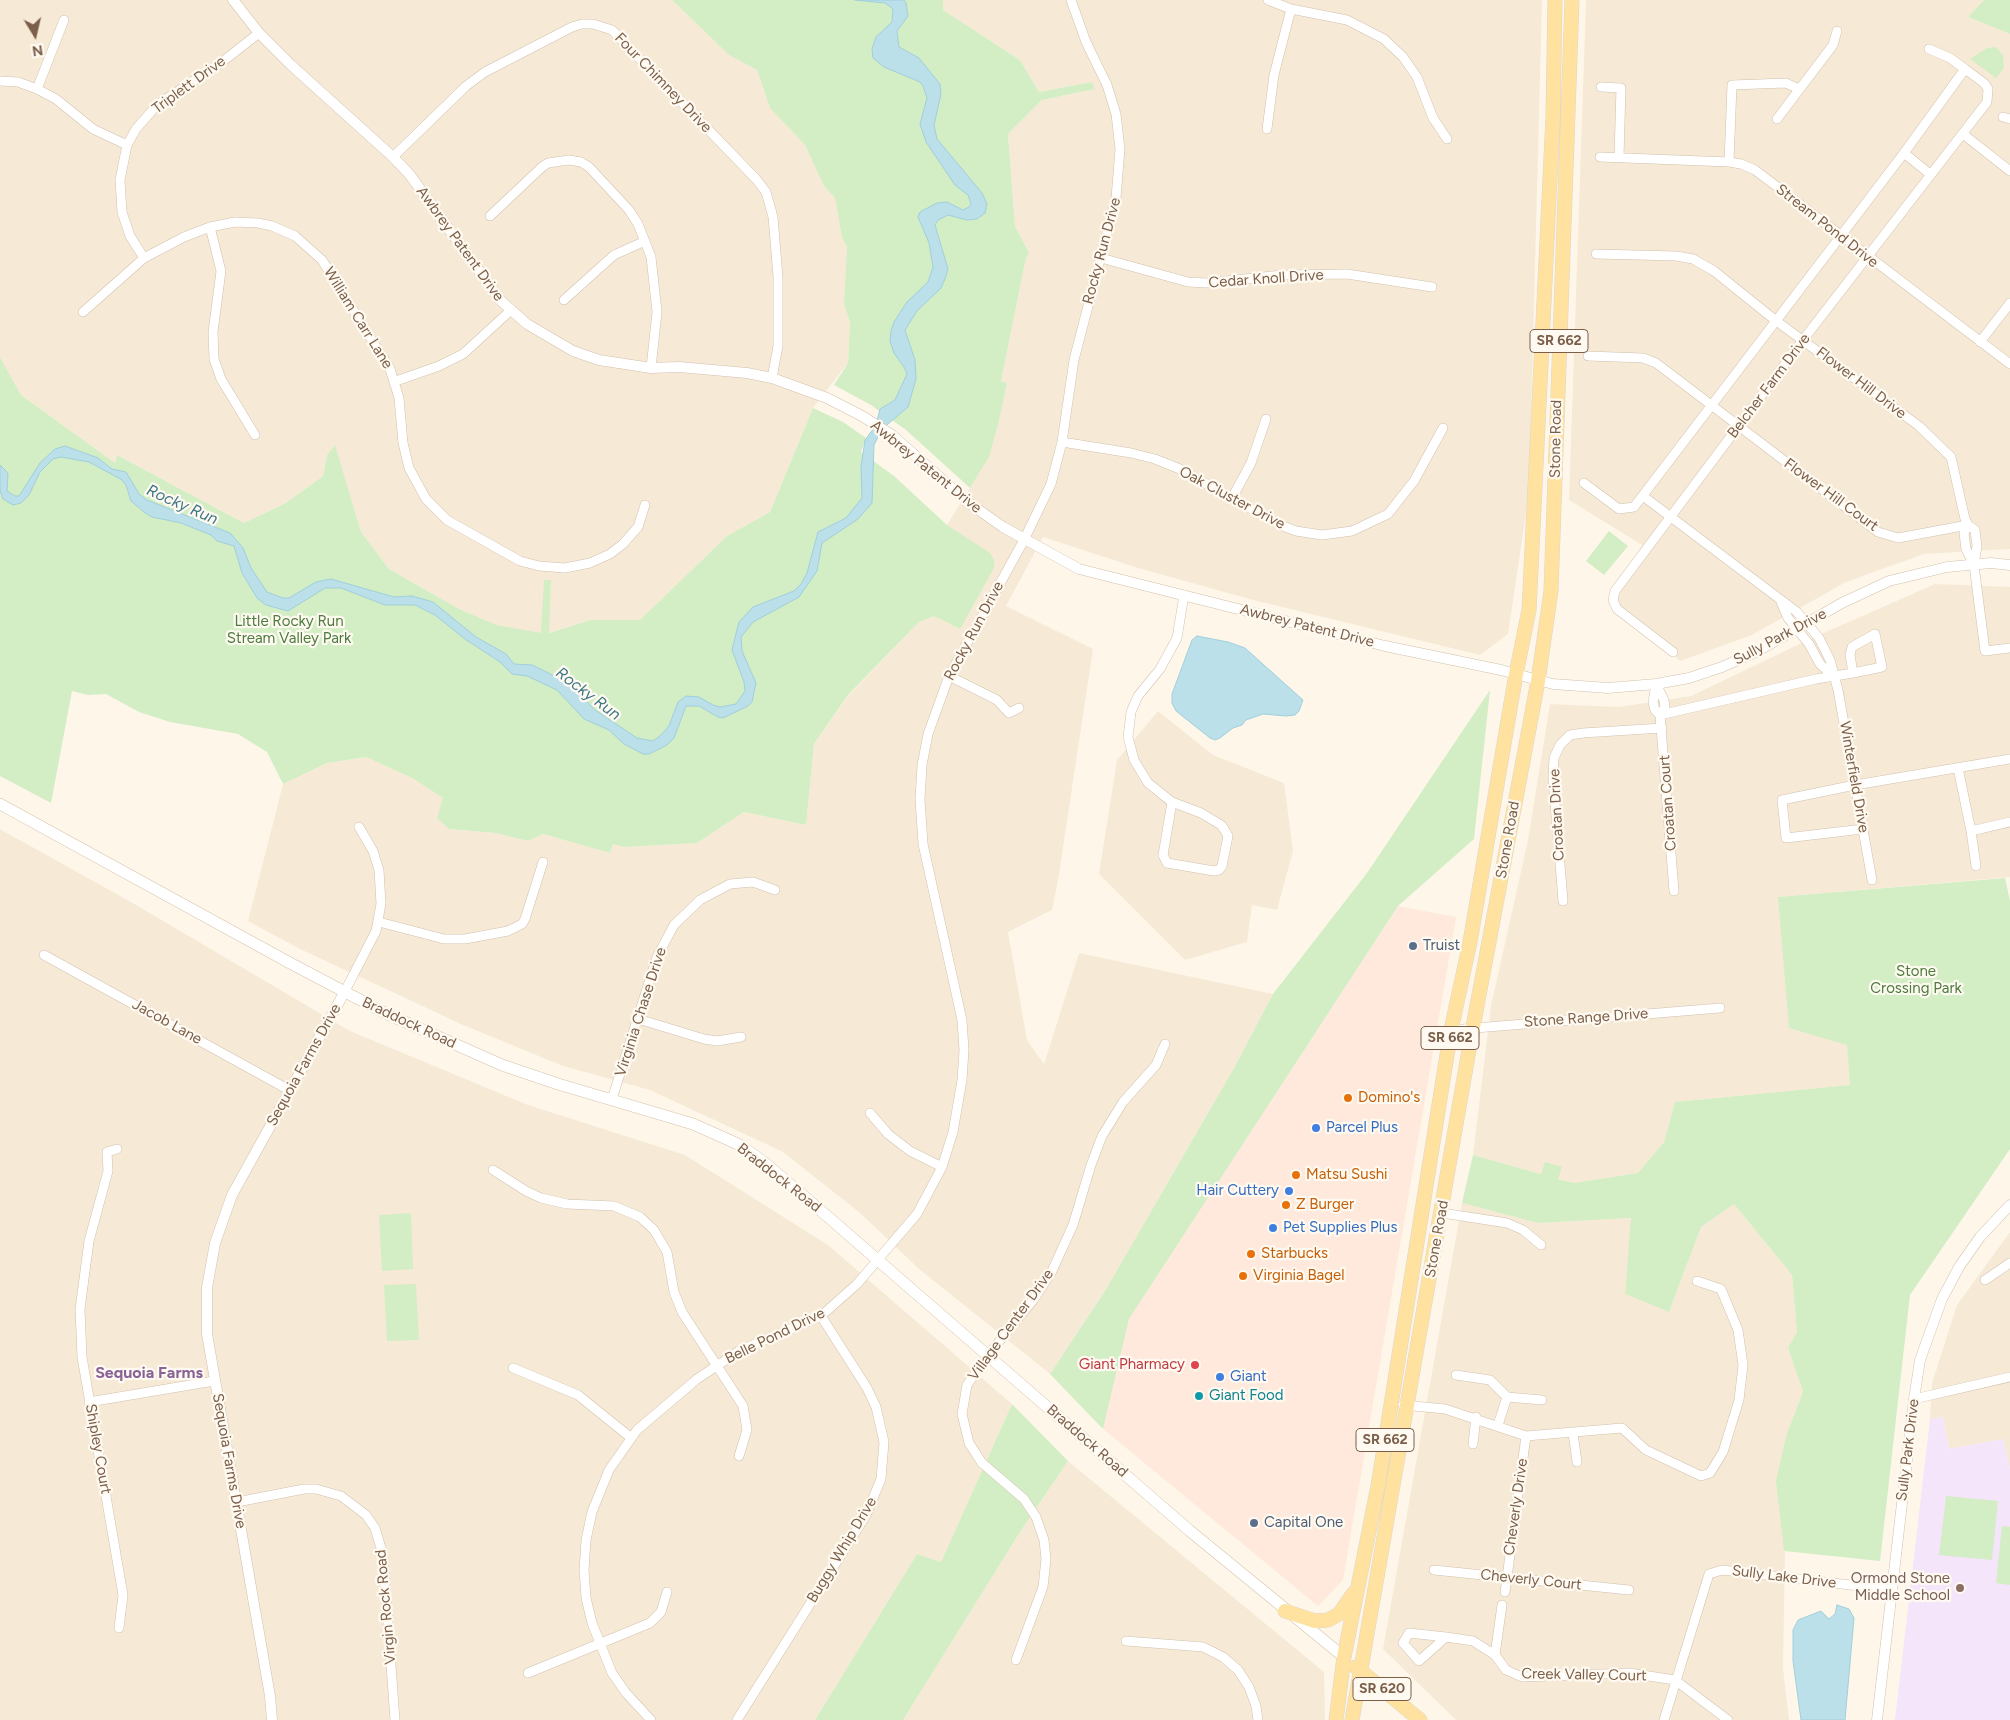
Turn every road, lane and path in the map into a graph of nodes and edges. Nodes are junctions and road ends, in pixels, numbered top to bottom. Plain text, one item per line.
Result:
1 (233, 0) edge
2 (1072, 0) edge
3 (1268, 0) edge
4 (1555, 0) edge
5 (1572, 0) edge
6 (1291, 9) junction
7 (64, 20) dead end
8 (1837, 31) dead end
9 (259, 33) junction
10 (1929, 50) dead end
11 (1965, 69) junction
12 (0, 81) edge
13 (1601, 87) dead end
14 (38, 89) junction
15 (1799, 89) junction
16 (1777, 119) dead end
17 (1267, 128) dead end
18 (1962, 134) junction
19 (1447, 139) dead end
20 (127, 145) junction
21 (1904, 153) junction
22 (393, 157) junction
23 (1600, 157) dead end
24 (1619, 158) junction
25 (1729, 162) junction
26 (2010, 171) edge
27 (1930, 174) junction
28 (490, 216) dead end
29 (210, 228) junction
30 (1839, 235) junction
31 (645, 241) junction
32 (1596, 254) dead end
33 (1867, 257) junction
34 (144, 258) junction
35 (1101, 258) junction
36 (1432, 287) dead end
37 (564, 300) dead end
38 (2010, 303) edge
39 (510, 311) junction
40 (83, 312) dead end
41 (1775, 320) junction
42 (1802, 340) junction
43 (1980, 342) junction
44 (1588, 356) dead end
45 (2010, 364) edge
46 (651, 368) junction
47 (772, 378) junction
48 (396, 381) junction
49 (1711, 405) junction
50 (1266, 419) dead end
51 (1739, 427) junction
52 (1443, 428) dead end
53 (255, 435) dead end
54 (1062, 442) junction
55 (1584, 483) dead end
56 (1643, 496) junction
57 (1232, 498) junction
58 (645, 505) dead end
59 (1671, 516) junction
60 (1968, 525) junction
61 (1024, 540) junction
62 (1974, 565) junction
63 (2010, 565) edge
64 (1184, 595) junction
65 (1781, 602) junction
66 (1808, 624) junction
67 (1798, 630) junction
68 (2010, 648) edge
69 (1673, 652) dead end
70 (1853, 672) junction
71 (1516, 674) junction
72 (949, 676) junction
73 (1833, 676) junction
74 (1538, 681) junction
75 (1656, 684) junction
76 (1019, 708) dead end
77 (1660, 715) junction
78 (1662, 728) junction
79 (2010, 759) edge
80 (1958, 768) junction
81 (1855, 785) junction
82 (1172, 802) junction
83 (0, 804) edge
84 (2010, 822) edge
85 (359, 827) dead end
86 (1864, 829) junction
87 (1971, 831) junction
88 (543, 862) dead end
89 (1976, 866) dead end
90 (1872, 880) dead end
91 (775, 890) dead end
92 (1674, 891) dead end
93 (1562, 901) dead end
94 (379, 922) junction
95 (44, 955) dead end
96 (344, 993) junction
97 (1720, 1008) dead end
98 (638, 1019) junction
99 (1473, 1028) junction
100 (1451, 1030) junction
101 (741, 1037) dead end
102 (1165, 1044) dead end
103 (289, 1090) junction
104 (612, 1099) junction
105 (870, 1113) dead end
106 (117, 1149) dead end
107 (942, 1168) junction
108 (492, 1170) dead end
109 (2010, 1205) edge
110 (1442, 1213) junction
111 (1541, 1244) dead end
112 (878, 1260) junction
113 (2010, 1263) edge
114 (1985, 1280) dead end
115 (1696, 1281) dead end
116 (821, 1316) junction
117 (988, 1355) junction
118 (717, 1365) junction
119 (513, 1368) dead end
120 (1456, 1375) dead end
121 (2010, 1377) edge
122 (214, 1380) junction
123 (1507, 1397) junction
124 (1914, 1399) junction
125 (1542, 1400) dead end
126 (89, 1402) junction
127 (1391, 1403) junction
128 (1408, 1405) junction
129 (1476, 1417) junction
130 (1498, 1426) junction
131 (1574, 1433) junction
132 (1526, 1436) junction
133 (630, 1438) junction
134 (1473, 1444) dead end
135 (739, 1456) dead end
136 (1576, 1462) dead end
137 (237, 1502) junction
138 (1434, 1570) dead end
139 (1506, 1578) junction
140 (1358, 1584) junction
141 (1629, 1590) dead end
142 (1893, 1590) junction
143 (667, 1592) dead end
144 (1505, 1592) dead end
145 (1502, 1605) dead end
146 (1285, 1611) junction
147 (120, 1628) dead end
148 (1446, 1638) dead end
149 (1126, 1642) dead end
150 (599, 1645) junction
151 (1495, 1655) junction
152 (1344, 1657) junction
153 (1016, 1660) dead end
154 (1361, 1672) junction
155 (528, 1674) dead end
156 (1676, 1680) junction
157 (272, 1720) edge
158 (395, 1720) edge
159 (651, 1720) edge
160 (737, 1720) edge
161 (1258, 1720) edge
162 (1336, 1720) edge
163 (1352, 1720) edge
164 (1420, 1720) edge
165 (1664, 1720) edge
166 (1728, 1720) edge
167 (1877, 1720) edge

1 - 9 street, Awbrey Patent Drive
2 - 35 street, Rocky Run Drive
3 - 6 street
4 - 71 main road, Stone Road / SR 662
5 - 74 main road, Stone Road / SR 662
6 - 17 street
6 - 19 street
7 - 14 street
8 - 15 street
9 - 20 street, Triplett Drive
9 - 22 street, Awbrey Patent Drive
10 - 11 street, Belcher Farm Drive
11 - 18 street, Belcher Farm Drive
11 - 21 street
12 - 14 street
13 - 24 street
14 - 20 street
15 - 16 street
15 - 25 street
18 - 26 street
18 - 27 street, Belcher Farm Drive
20 - 34 street, Triplett Drive
21 - 27 street
21 - 30 street
22 - 39 street, Awbrey Patent Drive
22 - 47 street, Four Chimney Drive
23 - 24 street, Stream Pond Drive
24 - 25 street, Stream Pond Drive
25 - 30 street, Stream Pond Drive
27 - 33 street, Belcher Farm Drive
28 - 31 street
29 - 34 street, William Carr Lane
29 - 48 street, William Carr Lane
29 - 53 street
30 - 33 street, Stream Pond Drive
30 - 41 street
31 - 37 street
31 - 46 street
32 - 41 street, Flower Hill Drive
33 - 42 street, Belcher Farm Drive
33 - 43 street, Stream Pond Drive
34 - 40 street, William Carr Lane
35 - 36 street, Cedar Knoll Drive
35 - 54 street, Rocky Run Drive
38 - 43 street
39 - 46 street, Awbrey Patent Drive
39 - 48 street
41 - 42 street, Flower Hill Drive
41 - 49 street
42 - 51 street, Belcher Farm Drive
42 - 60 street, Flower Hill Drive
43 - 45 street, Stream Pond Drive
44 - 49 street, Flower Hill Court
46 - 47 street, Awbrey Patent Drive
47 - 61 street, Awbrey Patent Drive
48 - 58 street, William Carr Lane
49 - 51 street, Flower Hill Court
49 - 56 street
50 - 57 street
51 - 59 street, Belcher Farm Drive
51 - 60 street, Flower Hill Court
52 - 57 street, Oak Cluster Drive
54 - 57 street, Oak Cluster Drive
54 - 61 street, Rocky Run Drive
55 - 56 street
56 - 59 street, Winterfield Drive
59 - 65 street, Winterfield Drive
59 - 69 street, Belcher Farm Drive
60 - 62 street, Flower Hill Drive
61 - 64 street, Awbrey Patent Drive
61 - 72 street, Rocky Run Drive
62 - 63 street, Sully Park Drive
62 - 66 street, Sully Park Drive
62 - 68 street, Flower Hill Drive
64 - 71 street, Awbrey Patent Drive
64 - 82 street
65 - 66 street, Winterfield Drive
65 - 67 street, Winterfield Drive
66 - 67 street, Sully Park Drive
66 - 73 street, Winterfield Drive
67 - 73 street, Winterfield Drive
67 - 75 street, Sully Park Drive
70 - 70 street
70 - 73 street
71 - 74 street, Sully Park Drive
71 - 100 main road, Stone Road / SR 662
72 - 76 street
72 - 107 street, Rocky Run Drive
73 - 77 street
73 - 81 street, Winterfield Drive
74 - 75 street, Sully Park Drive
74 - 99 main road, Stone Road / SR 662
75 - 77 street, Croatan Court
77 - 78 street, Croatan Court
78 - 92 street, Croatan Court
78 - 93 street, Croatan Drive
79 - 80 street
80 - 81 street
80 - 87 street
81 - 86 street, Winterfield Drive
81 - 86 street
82 - 82 street
83 - 96 main road, Braddock Road / SR 620
84 - 87 street
85 - 94 street
86 - 90 street, Winterfield Drive
87 - 89 street
88 - 94 street
91 - 98 street, Virginia Chase Drive
94 - 96 street
95 - 103 street, Jacob Lane
96 - 103 street, Sequoia Farms Drive
96 - 104 main road, Braddock Road / SR 620
97 - 99 street, Stone Range Drive
98 - 101 street
98 - 104 street, Virginia Chase Drive
99 - 100 street, Stone Range Drive
99 - 110 main road, Stone Road / SR 662
100 - 127 main road, Stone Road / SR 662
102 - 117 street, Village Center Drive
103 - 122 street, Sequoia Farms Drive
104 - 112 main road, Braddock Road / SR 620
105 - 107 street
106 - 126 street, Shipley Court
107 - 112 street, Rocky Run Drive
108 - 118 street
109 - 124 street, Sully Park Drive
110 - 111 street
110 - 128 main road, Stone Road / SR 662
112 - 116 street, Belle Pond Drive
112 - 117 main road, Braddock Road / SR 620
113 - 114 street
115 - 131 street
116 - 118 street, Belle Pond Drive
116 - 160 street, Buggy Whip Drive
117 - 146 main road, Braddock Road / SR 620
117 - 153 street, Village Center Drive
118 - 133 street, Belle Pond Drive
118 - 135 street
119 - 133 street
120 - 123 street
121 - 124 street
122 - 126 street
122 - 137 street, Sequoia Farms Drive
123 - 125 street
123 - 130 street
124 - 142 street, Sully Park Drive
126 - 147 street, Shipley Court
127 - 128 street
127 - 140 main road, Stone Road / SR 662
128 - 129 street
128 - 154 main road, Stone Road / SR 662
129 - 130 street
129 - 134 street
130 - 132 street
131 - 132 street
131 - 136 street
132 - 139 street, Cheverly Drive
133 - 150 street, Belle Pond Drive
137 - 157 street, Sequoia Farms Drive
137 - 158 street, Virgin Rock Road
138 - 139 street, Cheverly Court
139 - 141 street, Cheverly Court
139 - 144 street, Cheverly Drive
140 - 146 main road
140 - 152 main road, Stone Road / SR 662
142 - 156 street, Sully Lake Drive
142 - 167 street, Sully Park Drive
143 - 150 street
145 - 151 street
146 - 152 main road, Braddock Road / SR 620
148 - 151 street, Creek Valley Court
149 - 161 street
150 - 155 street
150 - 159 street, Belle Pond Drive
151 - 156 street, Creek Valley Court
152 - 154 main road, Braddock Road / SR 620
152 - 162 main road, SR 662
154 - 163 main road, SR 662
154 - 164 main road, Braddock Road / SR 620
156 - 165 street, Sully Lake Drive
156 - 166 street, Creek Valley Court

